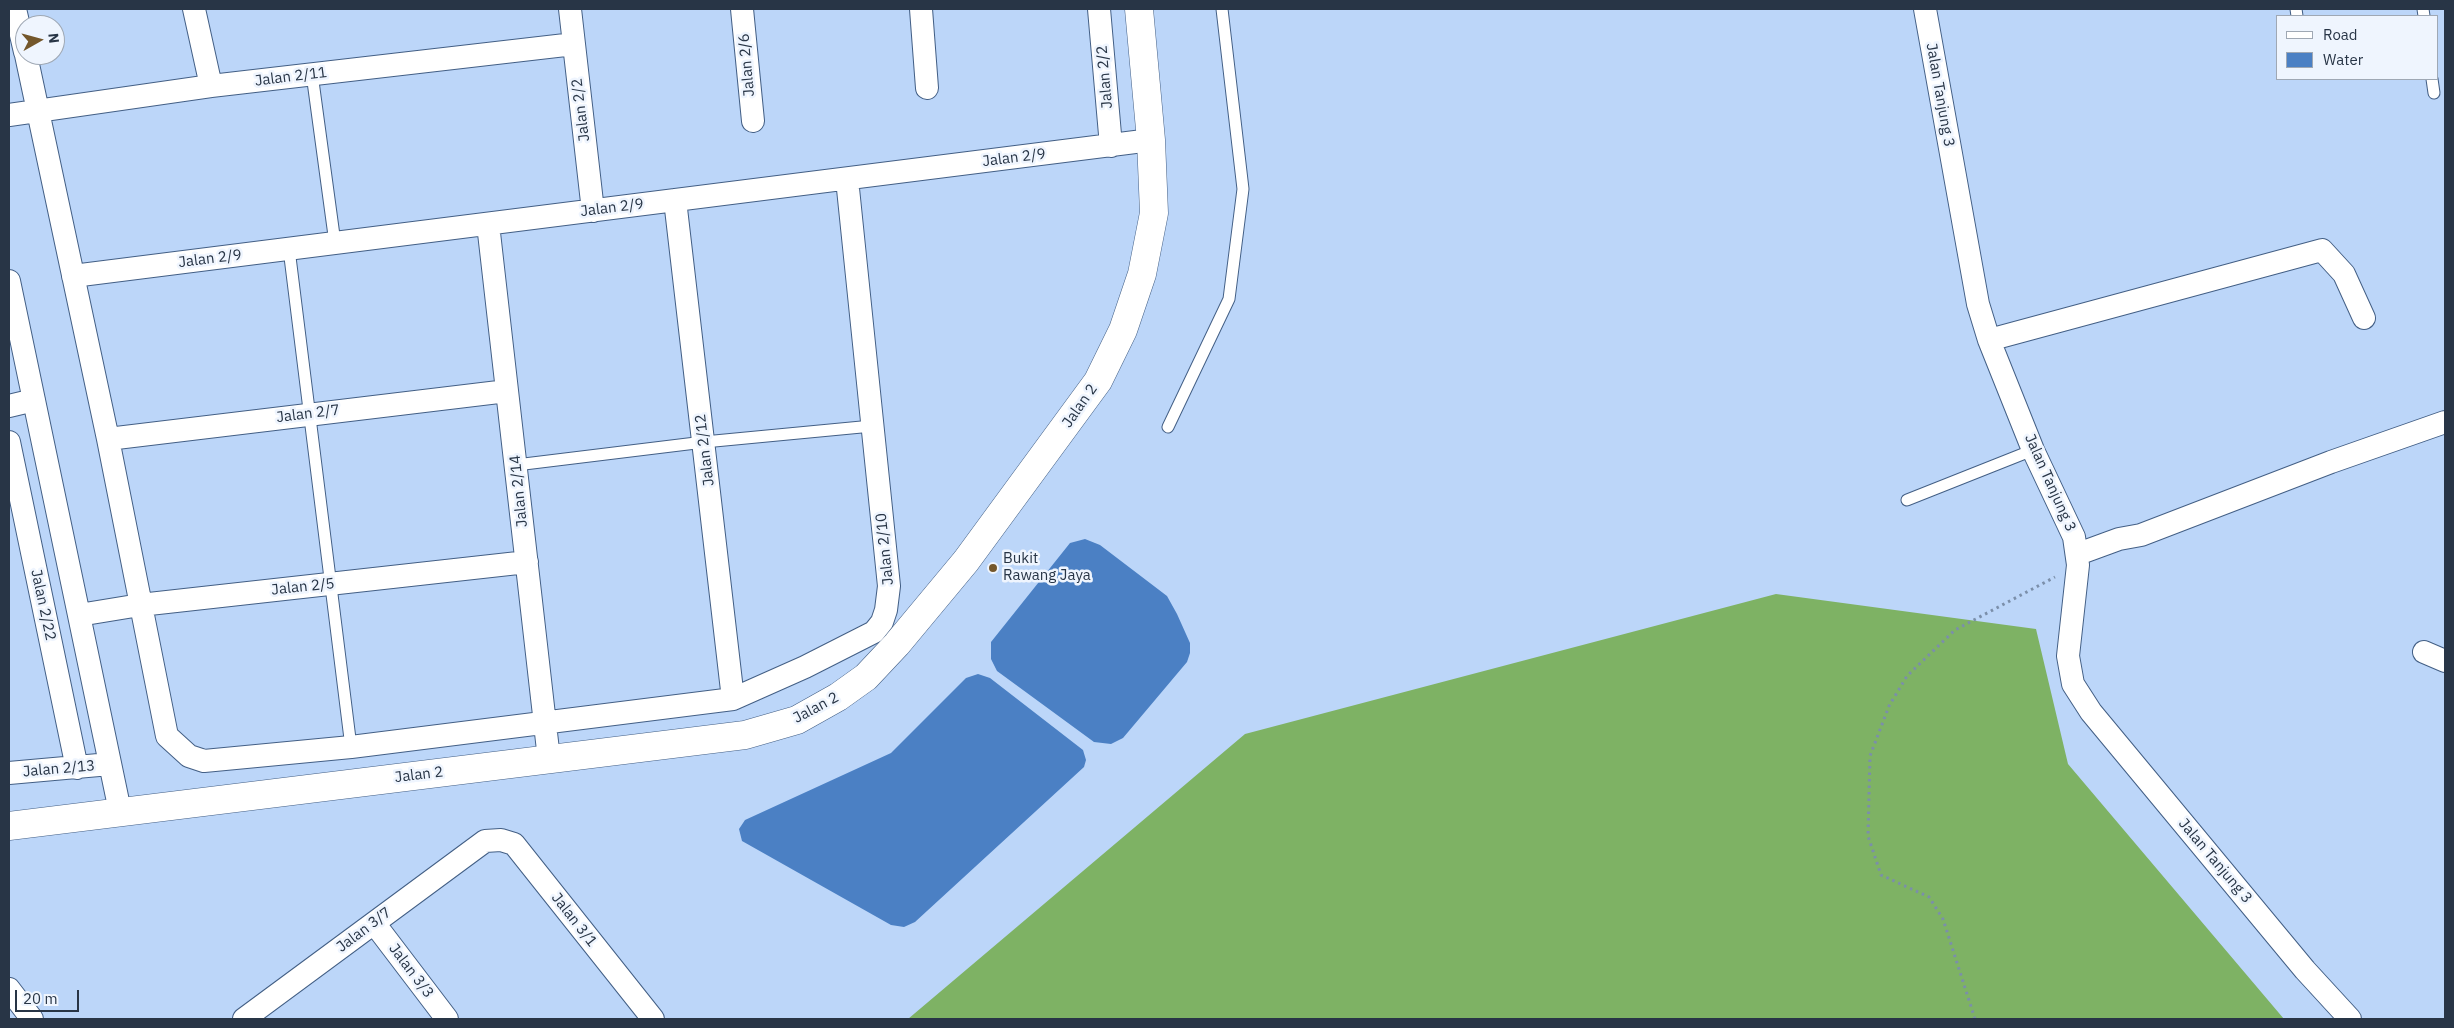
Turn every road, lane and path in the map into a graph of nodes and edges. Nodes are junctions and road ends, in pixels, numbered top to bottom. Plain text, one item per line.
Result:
1 (194, 9) edge
2 (570, 9) edge
3 (742, 9) edge
4 (922, 9) edge
5 (1099, 9) edge
6 (1138, 9) edge
7 (1222, 9) edge
8 (1925, 9) edge
9 (574, 44) junction
10 (28, 65) edge
11 (312, 74) junction
12 (2432, 80) edge
13 (210, 86) junction
14 (927, 88) dead end
15 (2434, 93) dead end
16 (38, 109) junction
17 (9, 115) edge
18 (753, 121) dead end
19 (1151, 140) junction
20 (1111, 146) junction
21 (847, 179) junction
22 (675, 200) junction
23 (593, 211) junction
24 (488, 224) junction
25 (335, 243) junction
26 (289, 249) junction
27 (73, 276) junction
28 (9, 281) edge
29 (2364, 318) dead end
30 (1989, 340) junction
31 (507, 391) junction
32 (34, 400) junction
33 (9, 406) edge
34 (308, 414) junction
35 (2445, 422) edge
36 (872, 426) junction
37 (1168, 427) dead end
38 (108, 439) junction
39 (9, 442) edge
40 (704, 442) junction
41 (2033, 450) junction
42 (516, 465) junction
43 (1907, 500) dead end
44 (2078, 560) junction
45 (527, 562) junction
46 (330, 584) junction
47 (140, 605) junction
48 (79, 615) junction
49 (2424, 652) dead end
50 (2445, 661) edge
51 (733, 699) junction
52 (545, 722) junction
53 (351, 747) junction
54 (549, 759) junction
55 (110, 764) junction
56 (77, 768) junction
57 (9, 773) edge
58 (120, 811) junction
59 (9, 826) edge
60 (484, 841) joint
61 (374, 923) junction
62 (9, 990) edge
63 (32, 1019) edge
64 (244, 1019) edge
65 (447, 1019) edge
66 (653, 1019) edge
67 (1975, 1019) edge
68 (2350, 1019) edge

1 - 13 street
2 - 9 street, Jalan 2/2
3 - 18 street, Jalan 2/6
4 - 14 street
5 - 20 street, Jalan 2/2
6 - 19 street, Jalan 2
7 - 37 lane
8 - 30 street, Jalan Tanjung 3
9 - 11 street, Jalan 2/11
9 - 23 street, Jalan 2/2
10 - 16 street, Jalan 2/10
11 - 13 street, Jalan 2/11
11 - 25 lane
12 - 15 lane
13 - 16 street, Jalan 2/11
16 - 17 street, Jalan 2/11
16 - 27 street, Jalan 2/10
19 - 20 street, Jalan 2/9
19 - 54 street, Jalan 2
20 - 21 street, Jalan 2/9
21 - 22 street, Jalan 2/9
21 - 36 street, Jalan 2/10
22 - 23 street, Jalan 2/9
22 - 40 street, Jalan 2/12
23 - 24 street, Jalan 2/9
24 - 25 street, Jalan 2/9
24 - 31 street, Jalan 2/14
25 - 26 street, Jalan 2/9
26 - 27 street, Jalan 2/9
26 - 34 lane
27 - 38 street, Jalan 2/10
28 - 32 street
29 - 30 street
30 - 41 street, Jalan Tanjung 3
31 - 34 street, Jalan 2/7
31 - 42 street, Jalan 2/14
32 - 33 street
32 - 48 street
34 - 38 street, Jalan 2/7
34 - 46 lane
35 - 44 street
36 - 40 lane
36 - 51 street, Jalan 2/10
38 - 47 street, Jalan 2/10
39 - 56 street, Jalan 2/22
40 - 42 lane
40 - 51 street, Jalan 2/12
41 - 43 lane
41 - 44 street, Jalan Tanjung 3
42 - 45 street, Jalan 2/14
44 - 67 path
44 - 68 street, Jalan Tanjung 3
45 - 46 street, Jalan 2/5
45 - 52 street, Jalan 2/14
46 - 47 street, Jalan 2/5
46 - 53 lane
47 - 48 street, Jalan 2/5
47 - 53 street, Jalan 2/10
48 - 55 street
49 - 50 street
51 - 52 street, Jalan 2/10
52 - 53 street, Jalan 2/10
52 - 54 street, Jalan 2/14
54 - 58 street, Jalan 2
55 - 56 street, Jalan 2/13
55 - 58 street
56 - 57 street, Jalan 2/13
58 - 59 street, Jalan 2
60 - 61 street, Jalan 3/7
60 - 66 street, Jalan 3/1
61 - 64 street, Jalan 3/7
61 - 65 street, Jalan 3/3
62 - 63 street

